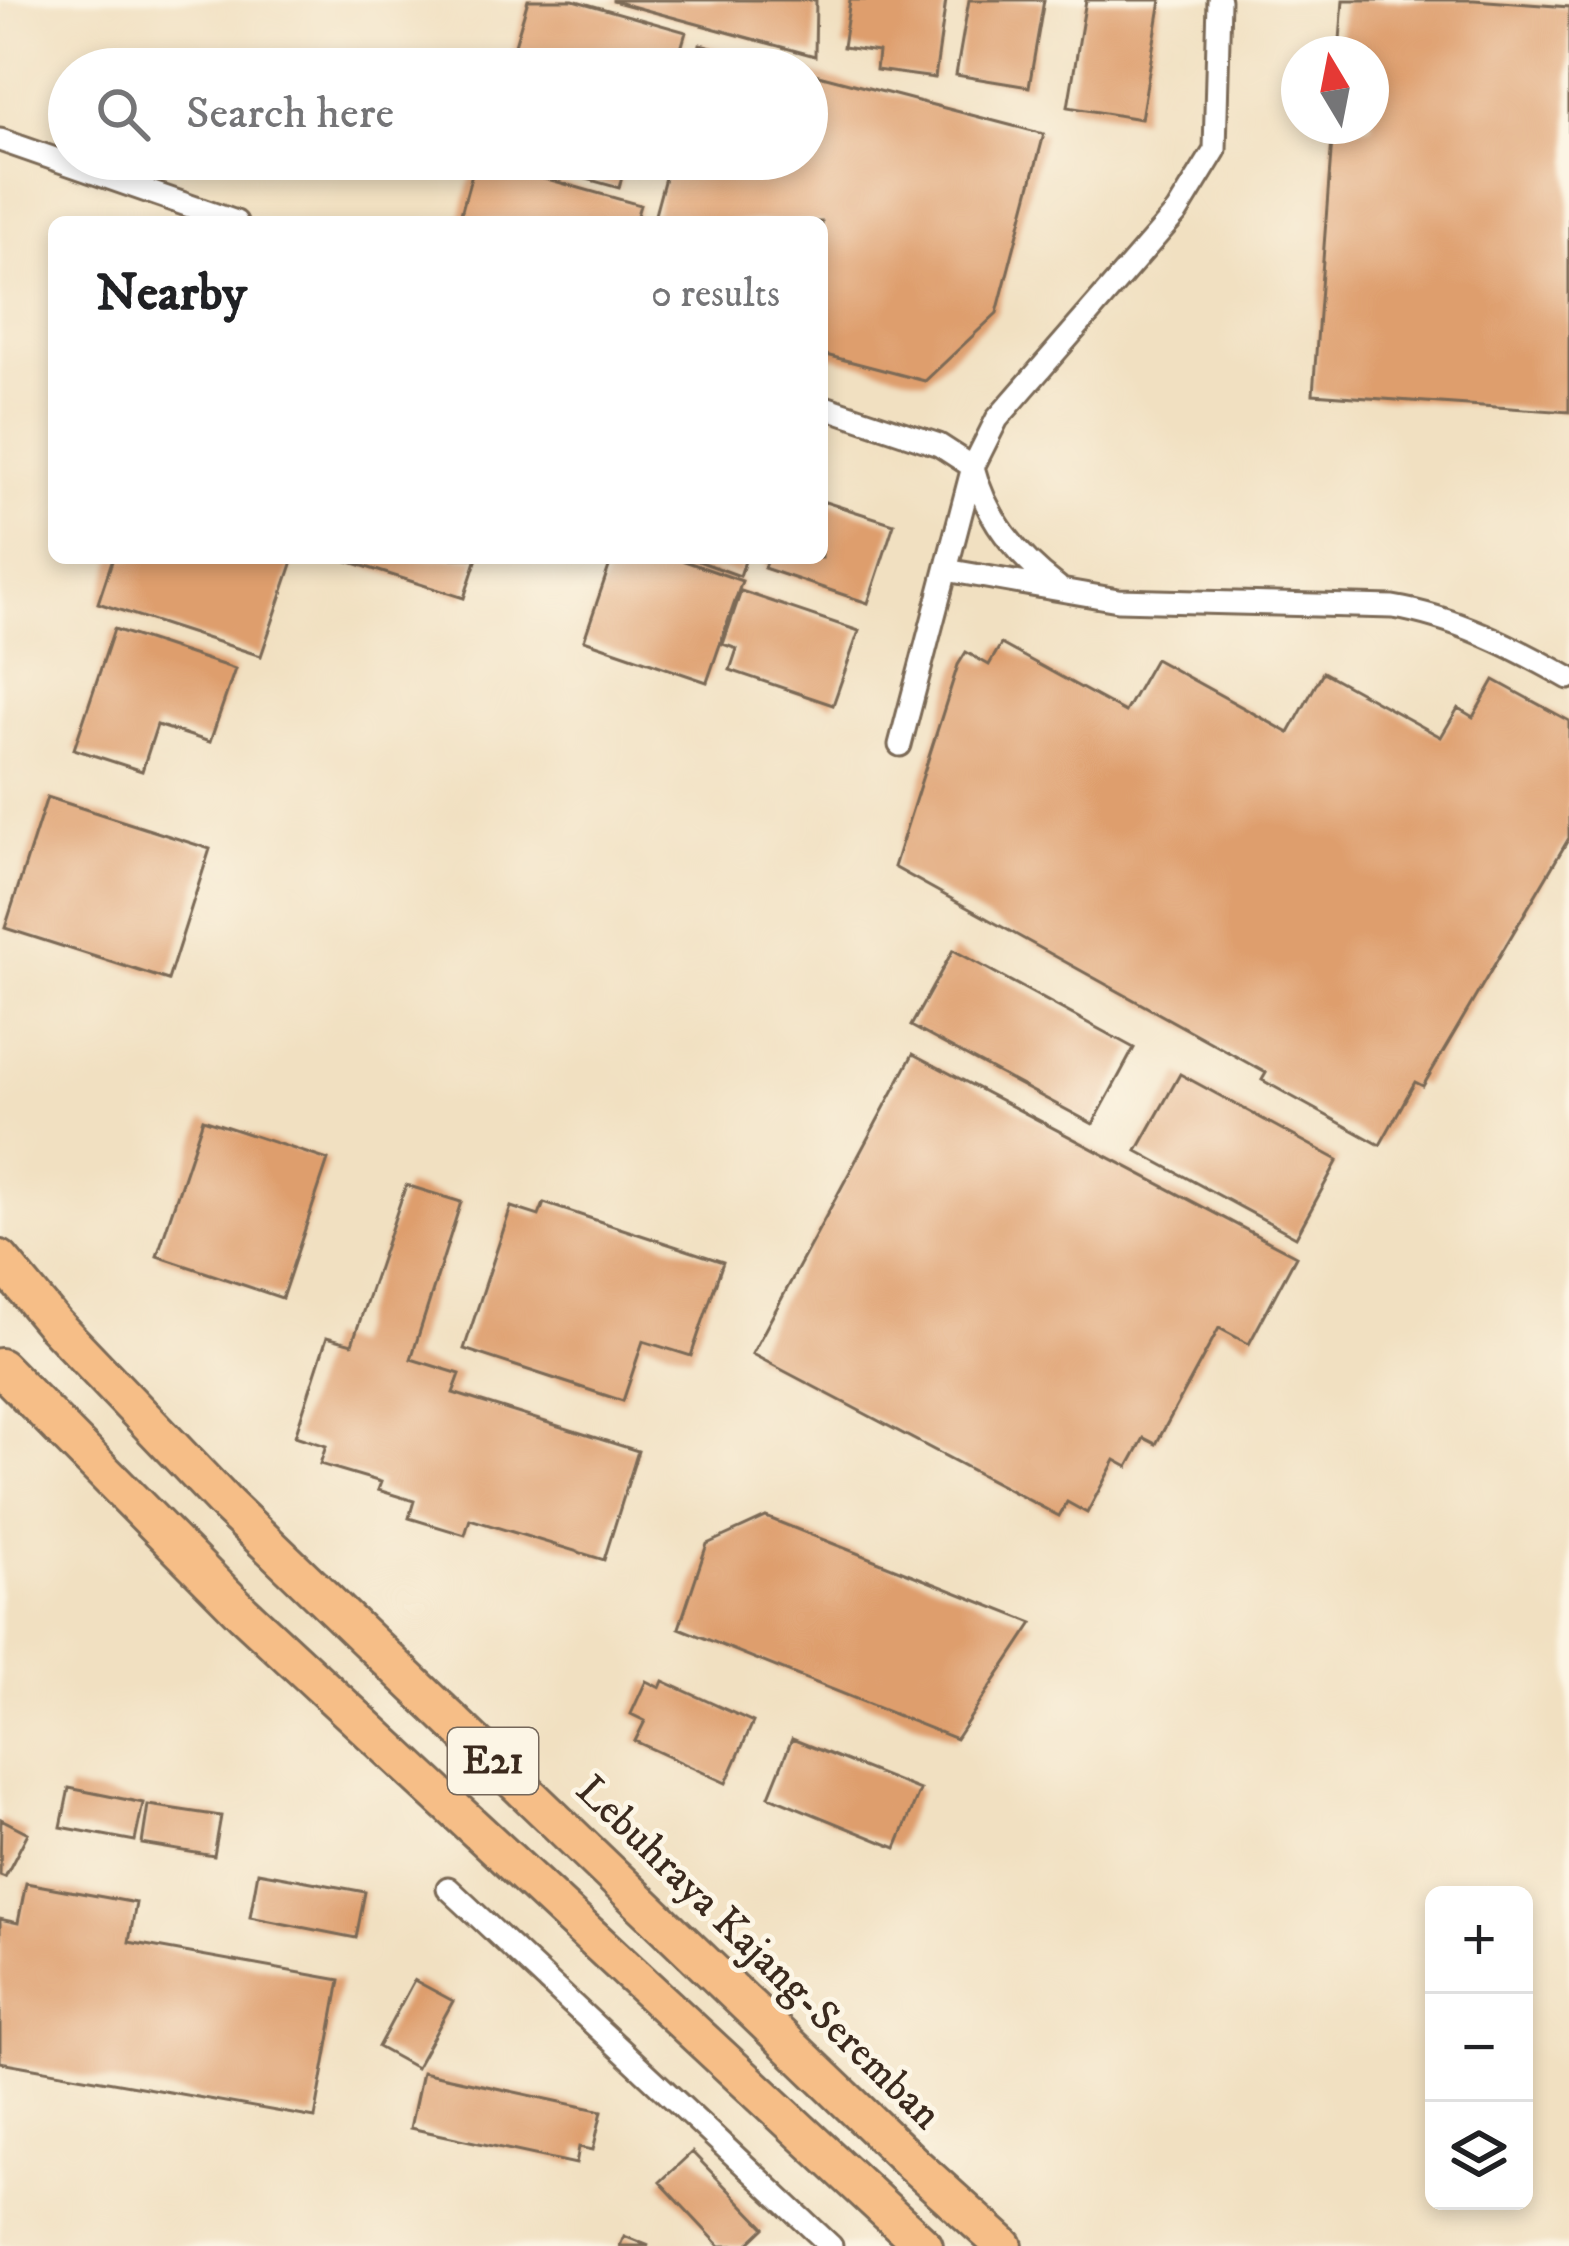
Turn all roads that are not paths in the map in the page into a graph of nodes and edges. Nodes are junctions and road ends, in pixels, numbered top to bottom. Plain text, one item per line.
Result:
1 (1219, 0) edge
2 (0, 140) edge
3 (48, 157) edge
4 (115, 180) edge
5 (219, 216) edge
6 (828, 408) edge
7 (973, 466) junction
8 (946, 569) junction
9 (1064, 591) junction
10 (1569, 678) edge
11 (900, 745) dead end
12 (0, 1259) edge
13 (0, 1367) edge
14 (448, 1888) dead end
15 (831, 2246) edge
16 (923, 2246) edge
17 (1004, 2246) edge

1 - 7 street
2 - 3 street
4 - 5 street
6 - 7 street
7 - 8 street
7 - 9 street
8 - 9 street
8 - 11 street
9 - 10 street
12 - 17 highway, Lebuhraya Kajang-Seremban / E21
13 - 16 highway, E21
14 - 15 street

